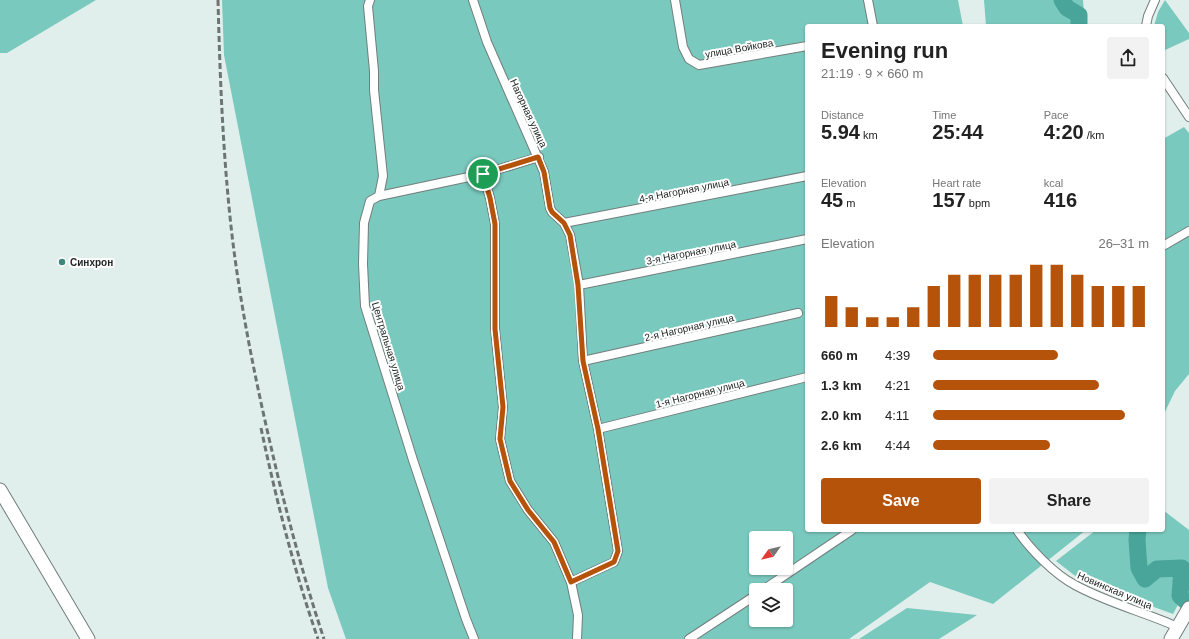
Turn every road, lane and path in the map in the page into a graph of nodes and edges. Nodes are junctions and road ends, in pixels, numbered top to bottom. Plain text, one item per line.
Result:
1 (473, 0) edge
2 (675, 0) edge
3 (868, 0) edge
4 (1155, 0) edge
5 (369, 3) edge
6 (873, 24) edge
7 (1146, 24) edge
8 (805, 46) edge
9 (1165, 81) edge
10 (1189, 116) edge
11 (538, 157) junction
12 (483, 174) junction
13 (805, 176) edge
14 (379, 196) junction
15 (564, 223) junction
16 (1189, 231) edge
17 (805, 239) edge
18 (1166, 244) edge
19 (578, 285) junction
20 (798, 313) dead end
21 (583, 361) junction
22 (805, 377) edge
23 (598, 429) junction
24 (0, 490) edge
25 (849, 532) edge
26 (1019, 532) edge
27 (571, 582) junction
28 (773, 583) edge
29 (749, 600) edge
30 (1188, 609) edge
31 (1178, 627) junction
32 (88, 639) edge
33 (474, 639) edge
34 (577, 639) edge
35 (689, 639) edge
36 (1171, 639) edge

1 - 11 street, Нагорная улица
2 - 8 street, улица Войкова
3 - 6 street
4 - 7 street
5 - 14 street, Центральная улица
9 - 10 street
11 - 12 street
11 - 15 street, Нагорная улица
12 - 14 street
12 - 27 street
13 - 15 street, 4-я Нагорная улица
14 - 33 street, Центральная улица
15 - 19 street, Нагорная улица
16 - 18 street
17 - 19 street, 3-я Нагорная улица
19 - 21 street, Нагорная улица
20 - 21 street, 2-я Нагорная улица
21 - 23 street, Нагорная улица
22 - 23 street, 1-я Нагорная улица
23 - 27 street, Нагорная улица
24 - 32 main road
25 - 28 street
26 - 31 street, Новинская улица
27 - 34 street
29 - 35 street
30 - 31 main road
31 - 36 main road

